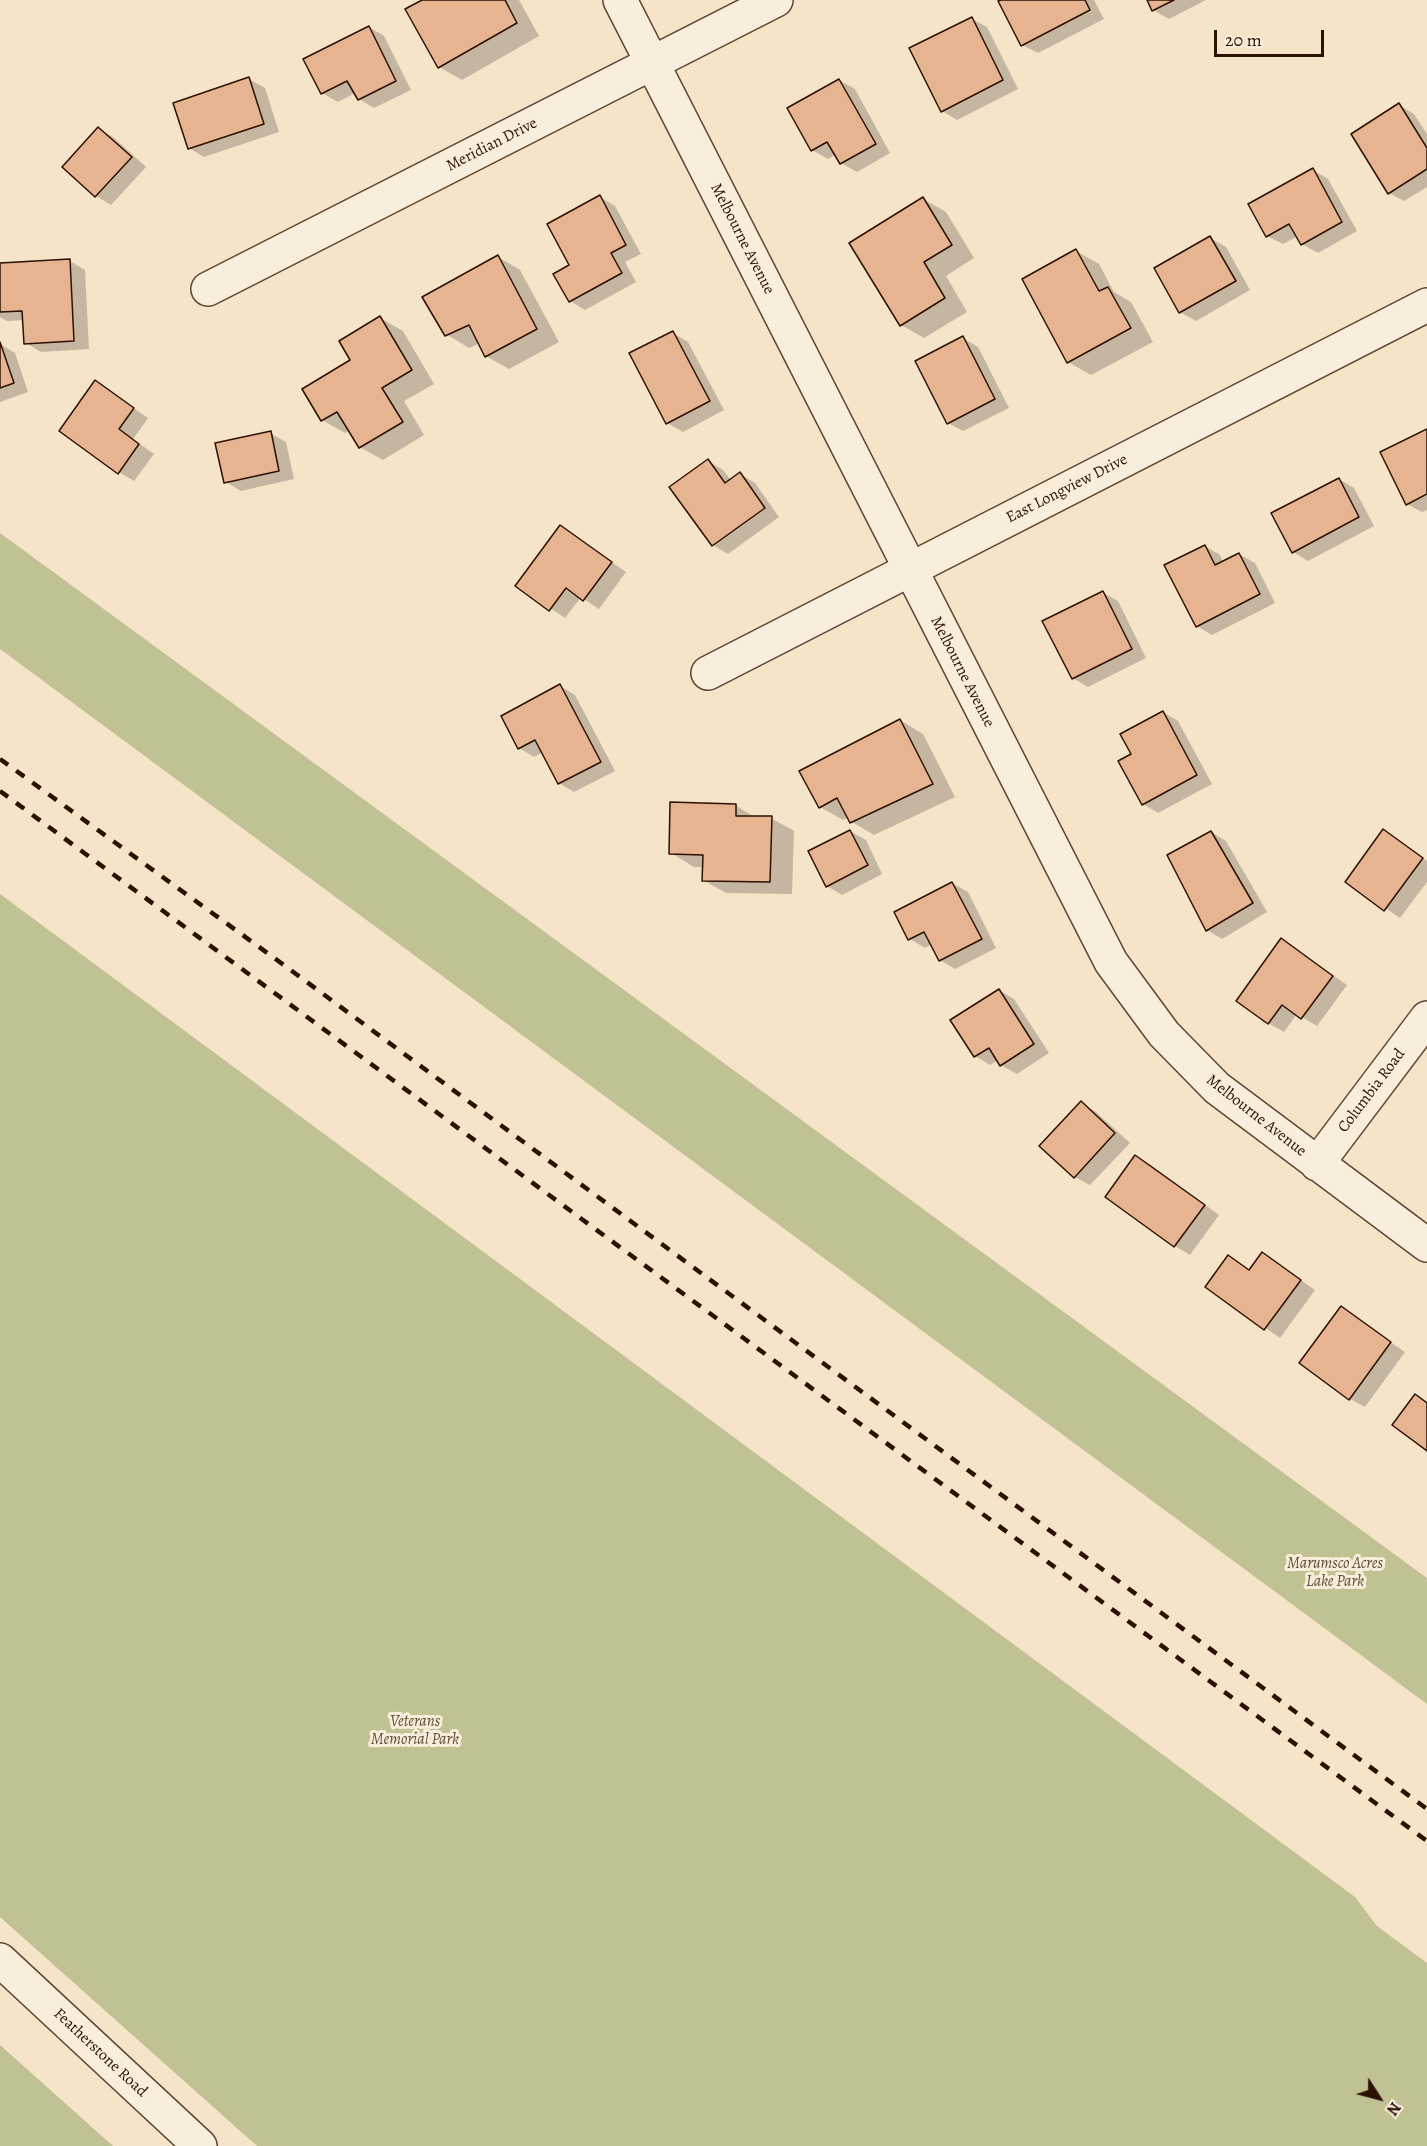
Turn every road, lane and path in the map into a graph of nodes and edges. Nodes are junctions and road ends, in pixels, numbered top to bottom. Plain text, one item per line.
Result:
1 (620, 0) edge
2 (776, 0) edge
3 (653, 63) junction
4 (208, 289) dead end
5 (1427, 305) edge
6 (910, 569) junction
7 (708, 673) dead end
8 (1427, 1018) edge
9 (1317, 1164) junction
10 (1427, 1245) edge
11 (0, 1960) edge
12 (200, 2146) edge

1 - 3 street, Melbourne Avenue
2 - 3 street, Meridian Drive
3 - 4 street, Meridian Drive
3 - 6 street, Melbourne Avenue
5 - 6 street, East Longview Drive
6 - 7 street, East Longview Drive
6 - 9 street, Melbourne Avenue
8 - 9 street, Columbia Road
9 - 10 street, Melbourne Avenue
11 - 12 street, Featherstone Road

